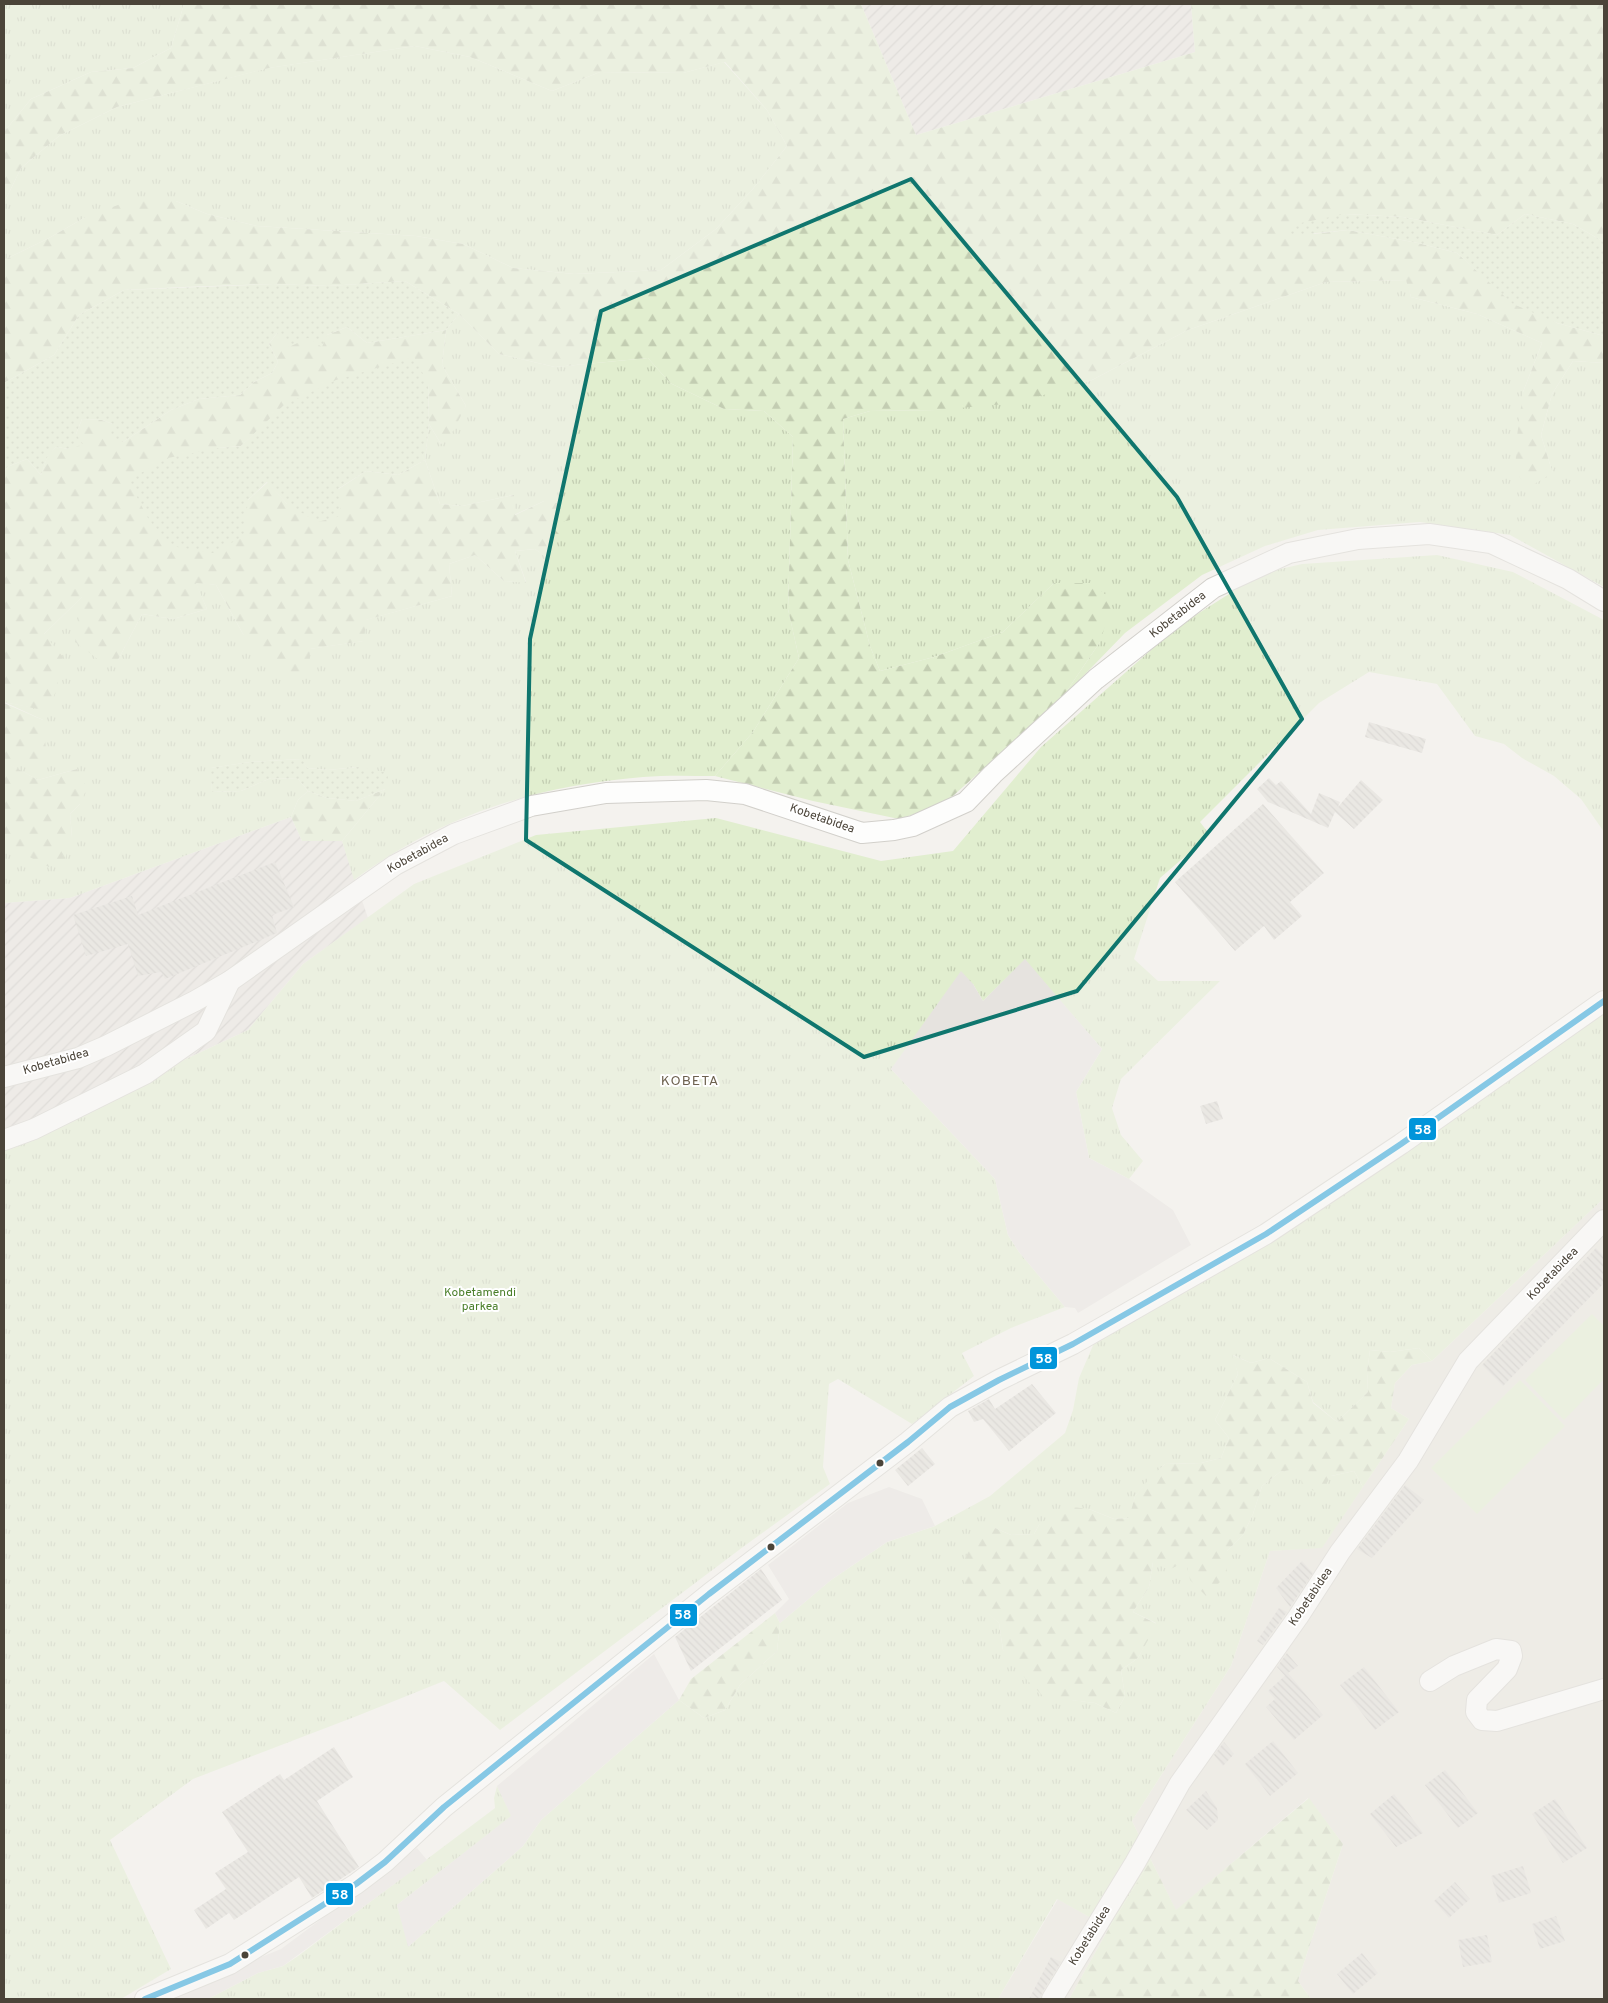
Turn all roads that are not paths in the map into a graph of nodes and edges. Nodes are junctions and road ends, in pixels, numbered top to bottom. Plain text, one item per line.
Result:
1 (1604, 601) edge
2 (230, 981) junction
3 (1604, 1001) edge
4 (4, 1077) edge
5 (4, 1140) edge
6 (1604, 1220) edge
7 (1430, 1681) dead end
8 (1604, 1689) edge
9 (145, 1999) edge
10 (1052, 1999) edge

1 - 2 street, Kobetabidea
2 - 4 street, Kobetabidea
2 - 5 street
3 - 9 street
6 - 10 street, Kobetabidea
7 - 8 street

